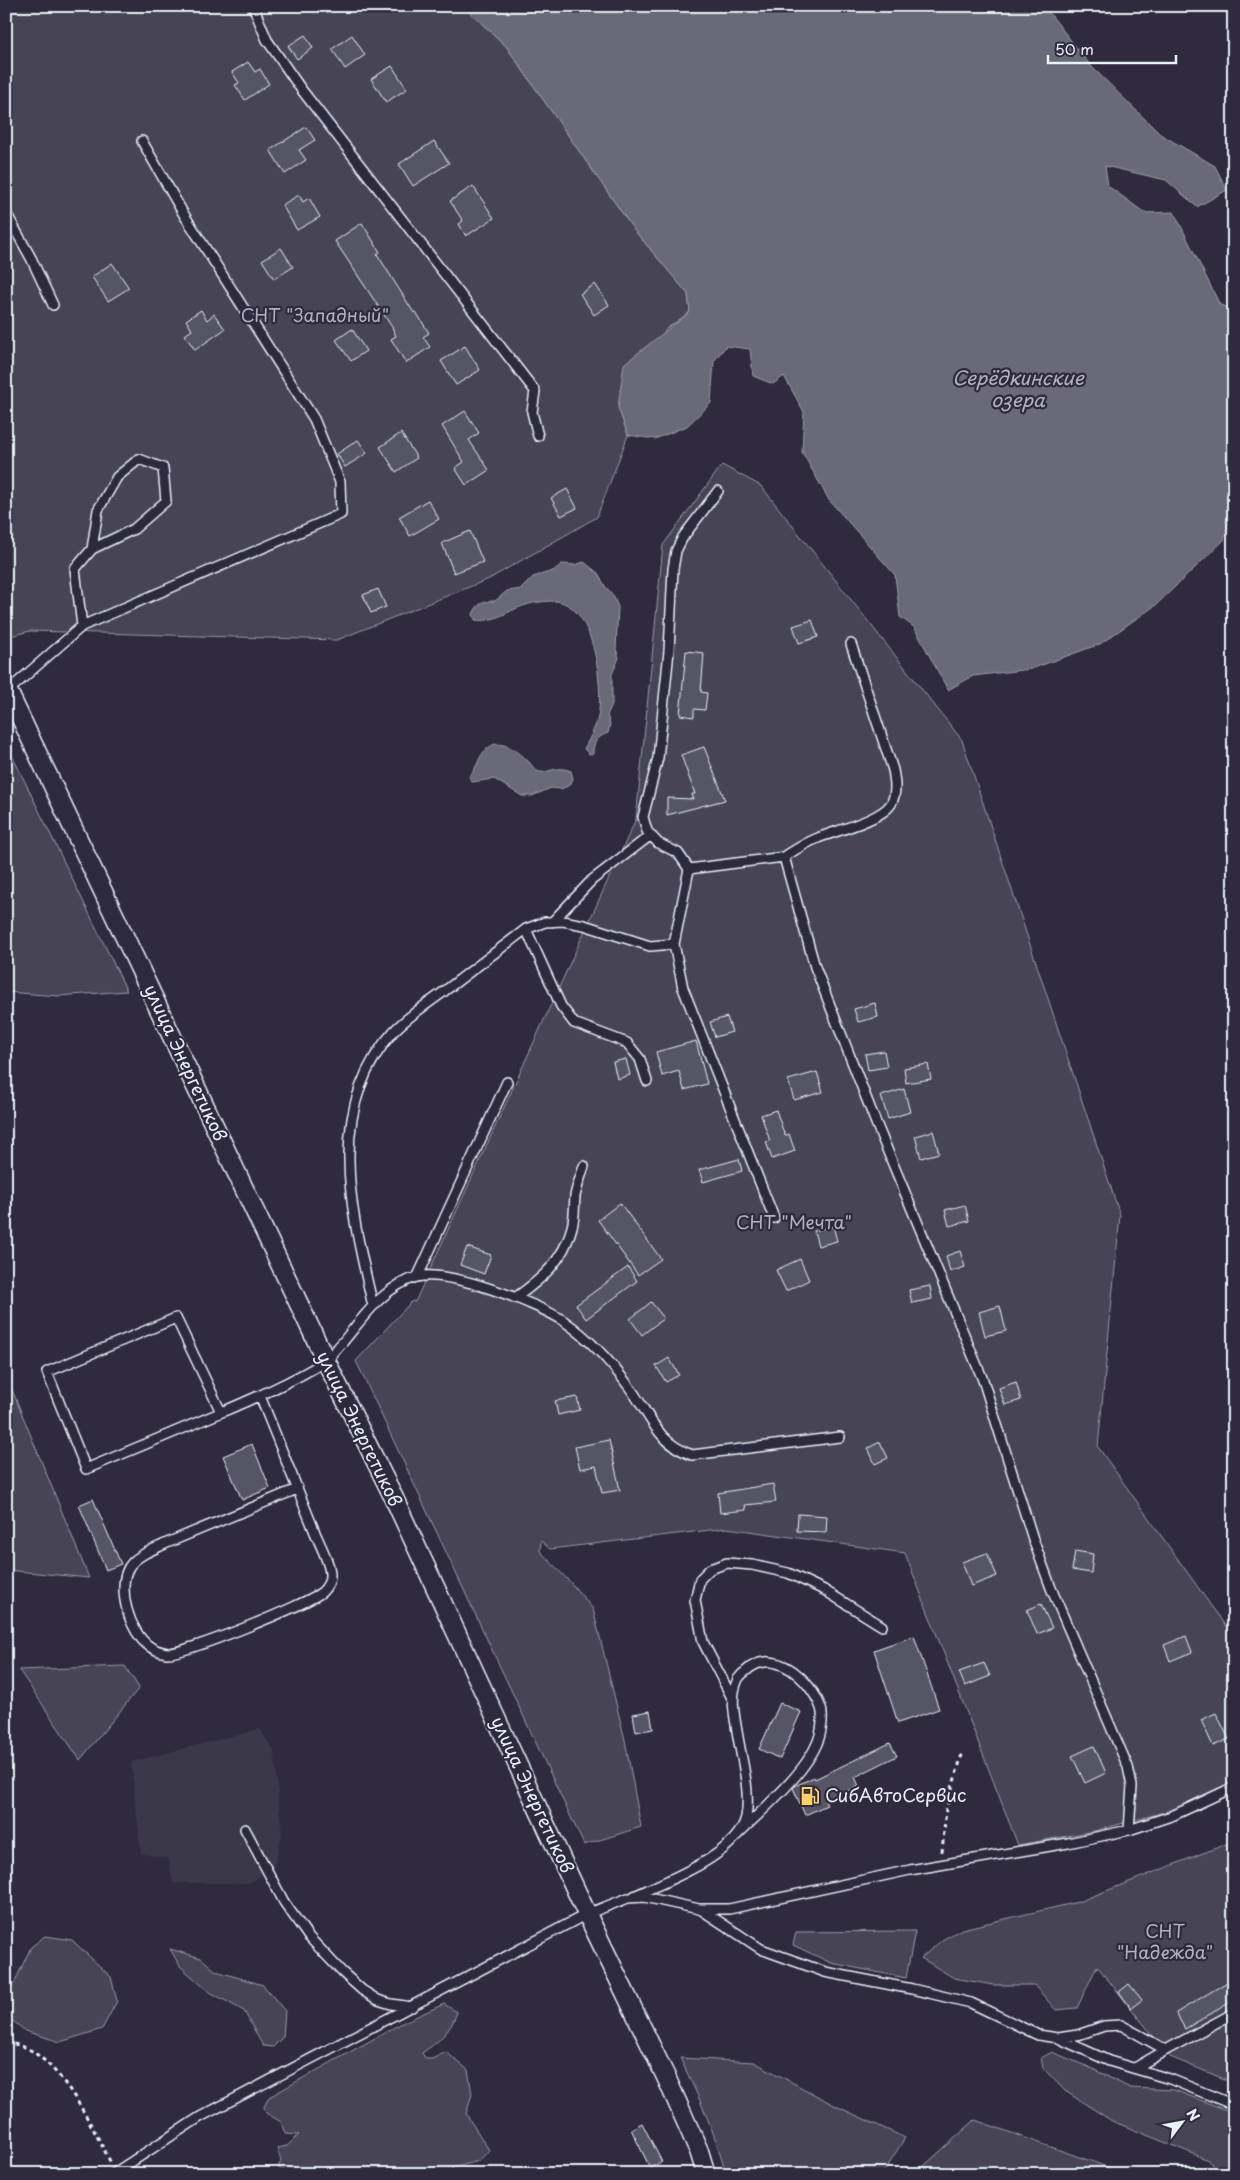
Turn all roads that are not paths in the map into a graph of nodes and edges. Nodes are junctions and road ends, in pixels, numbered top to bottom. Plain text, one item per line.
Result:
1 (253, 6) edge
2 (142, 141) dead end
3 (6, 213) edge
4 (53, 304) dead end
5 (538, 436) dead end
6 (718, 491) dead end
7 (92, 549) junction
8 (82, 626) junction
9 (851, 644) dead end
10 (7, 689) edge
11 (651, 836) junction
12 (784, 857) junction
13 (689, 869) junction
14 (552, 922) junction
15 (526, 929) junction
16 (674, 944) junction
17 (647, 1081) dead end
18 (506, 1082) dead end
19 (584, 1166) dead end
20 (774, 1218) dead end
21 (418, 1276) junction
22 (515, 1298) junction
23 (373, 1306) junction
24 (326, 1361) junction
25 (260, 1396) junction
26 (221, 1412) junction
27 (840, 1438) dead end
28 (297, 1489) junction
29 (882, 1626) dead end
30 (732, 1698) junction
31 (1234, 1787) edge
32 (245, 1829) dead end
33 (1129, 1830) junction
34 (740, 1833) junction
35 (628, 1898) junction
36 (699, 1909) junction
37 (587, 1914) junction
38 (412, 2007) junction
39 (1234, 2013) edge
40 (1058, 2038) junction
41 (1166, 2050) junction
42 (1135, 2068) junction
43 (1234, 2106) edge
44 (116, 2173) edge
45 (706, 2174) edge

1 - 5 lane
2 - 8 lane
3 - 4 lane
6 - 11 lane
7 - 7 lane
7 - 8 lane
8 - 10 lane
9 - 12 lane
10 - 24 street, улица Энергетиков
11 - 13 lane
11 - 14 lane
12 - 13 lane
12 - 33 lane
13 - 16 lane
14 - 15 lane
14 - 16 lane
15 - 17 lane
15 - 23 lane
16 - 20 lane
18 - 21 lane
19 - 22 lane
21 - 22 lane
21 - 23 lane
22 - 27 lane
23 - 24 lane
24 - 25 lane
24 - 37 street, улица Энергетиков
25 - 26 lane
25 - 28 lane
26 - 26 lane
28 - 28 lane
29 - 30 lane
30 - 34 lane
30 - 34 lane
31 - 33 lane
32 - 38 lane
33 - 36 lane
34 - 35 lane
35 - 36 lane
35 - 37 lane
36 - 40 lane
37 - 38 lane
37 - 45 street, улица Энергетиков
38 - 44 lane
39 - 41 lane
40 - 41 lane
40 - 42 lane
41 - 42 lane
42 - 43 lane

